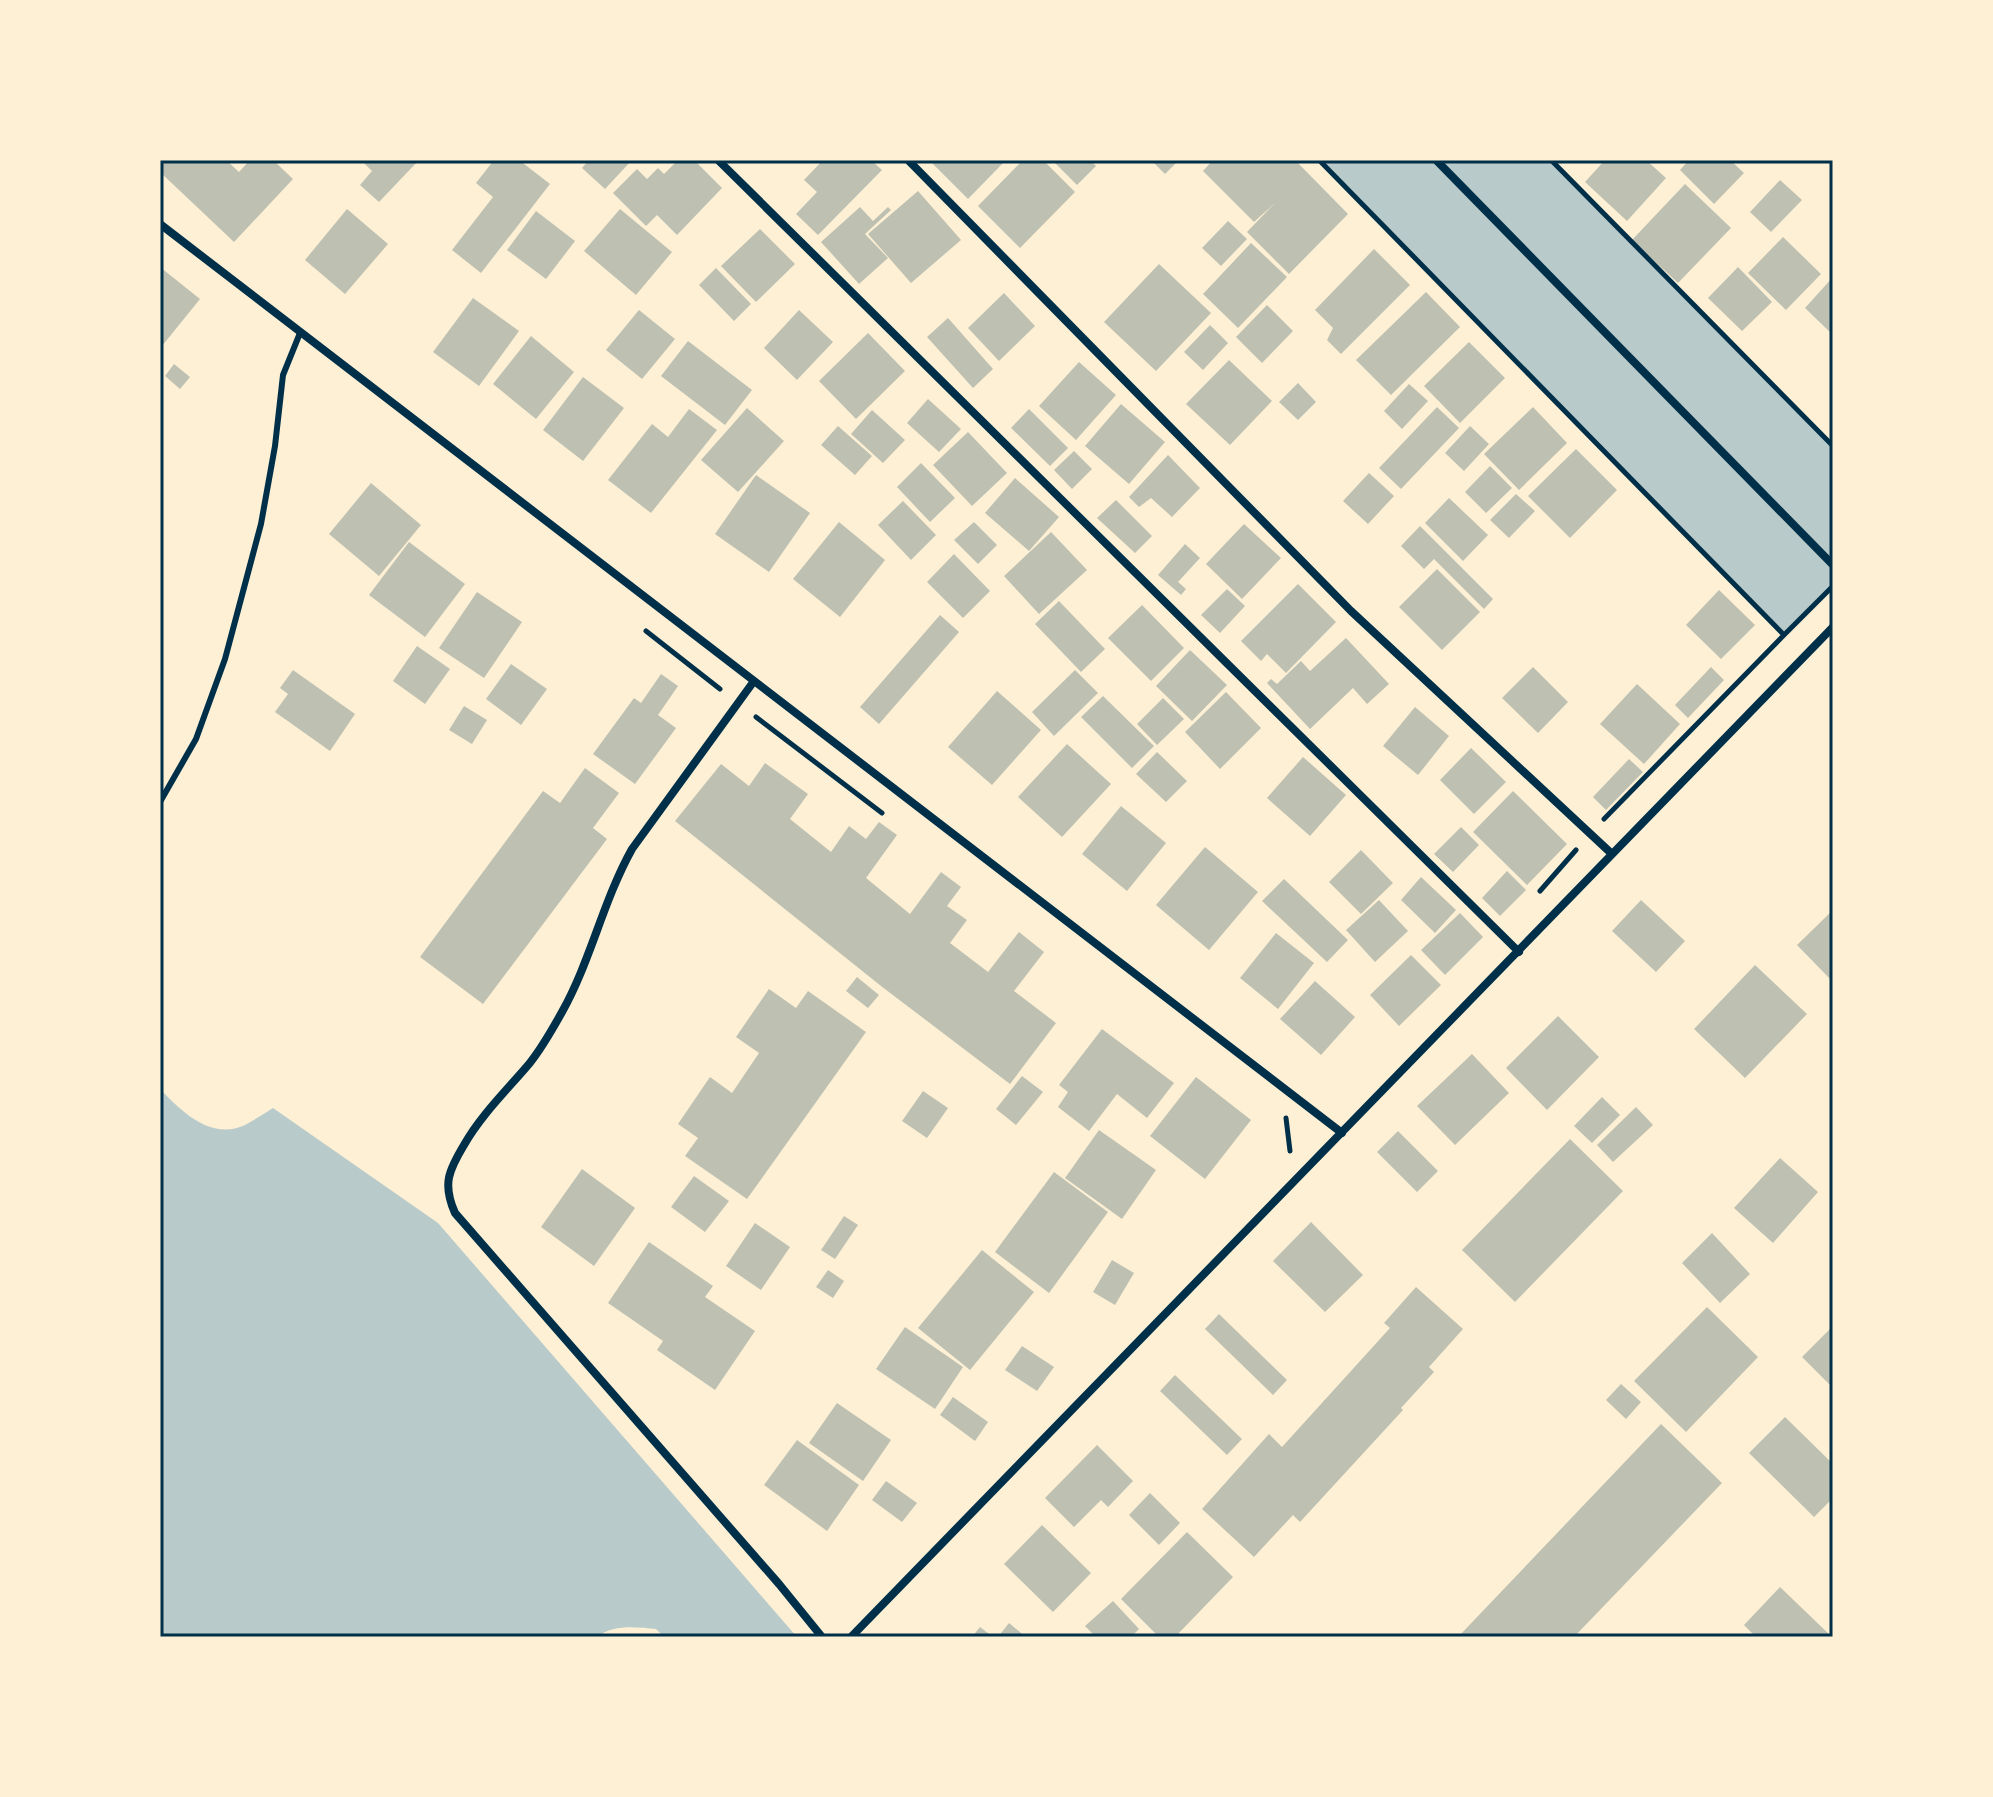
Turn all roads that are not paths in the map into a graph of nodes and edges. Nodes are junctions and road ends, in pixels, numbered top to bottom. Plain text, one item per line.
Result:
1 (718, 160) edge
2 (908, 160) edge
3 (1436, 160) edge
4 (160, 224) edge
5 (300, 333) junction
6 (1833, 565) edge
7 (1833, 627) edge
8 (754, 681) junction
9 (160, 802) edge
10 (1612, 854) junction
11 (1519, 952) junction
12 (1342, 1133) junction
13 (822, 1637) edge
14 (851, 1637) edge

1 - 11 street
2 - 10 street
3 - 6 street
4 - 5 street
5 - 8 street
5 - 9 lane
7 - 10 street
8 - 12 street
8 - 13 street
10 - 11 street
11 - 12 street
12 - 14 street

